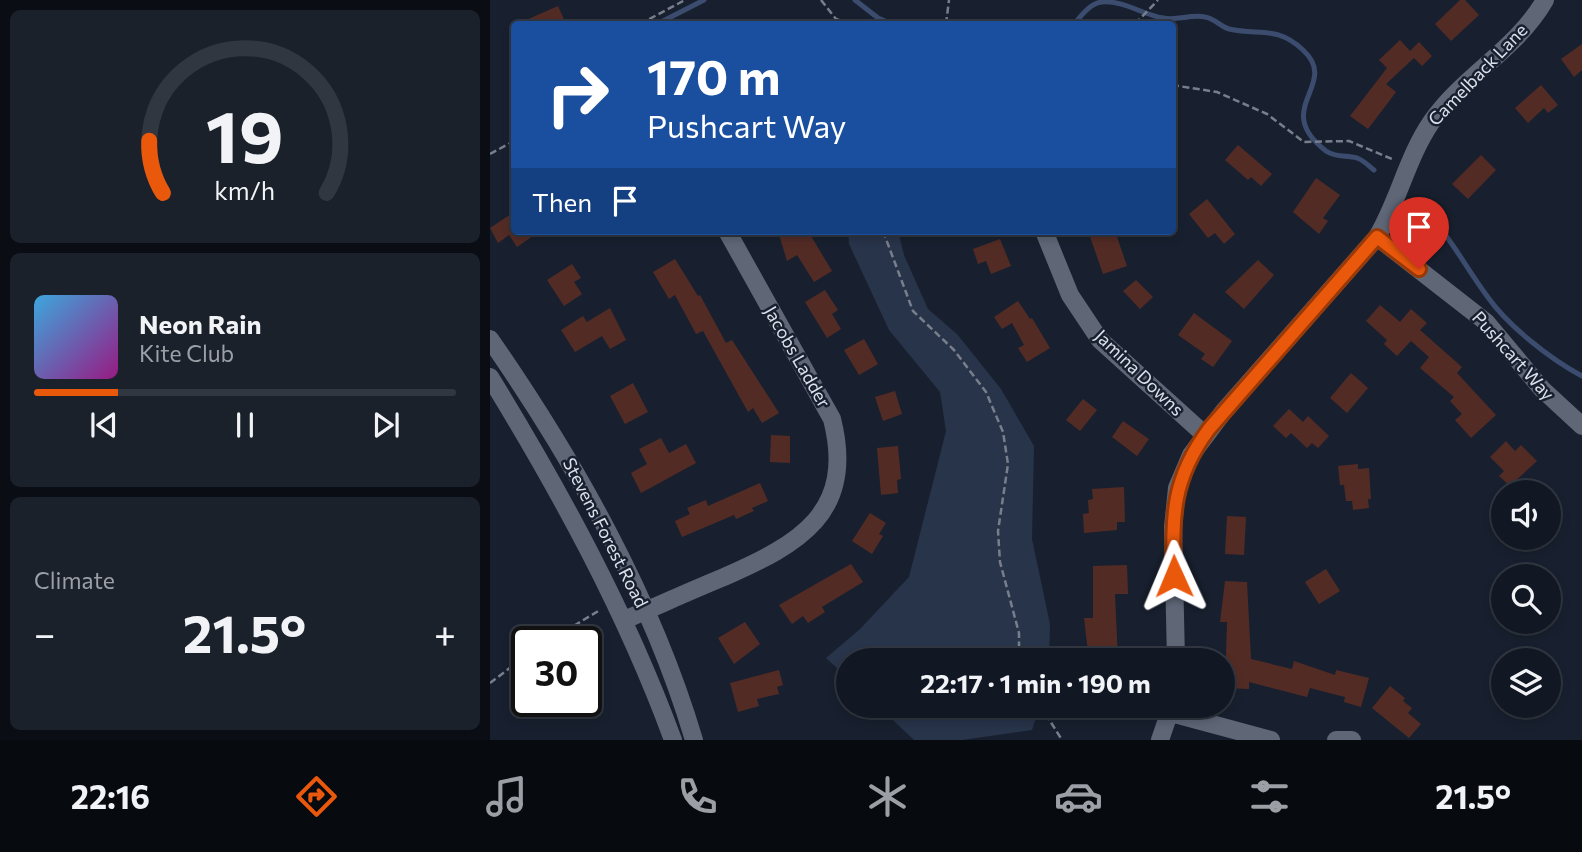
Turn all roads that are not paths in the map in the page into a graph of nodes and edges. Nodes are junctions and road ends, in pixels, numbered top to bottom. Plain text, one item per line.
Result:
1 (1545, 0) edge
2 (729, 235) edge
3 (1046, 235) edge
4 (1377, 237) junction
5 (490, 339) edge
6 (490, 377) edge
7 (1582, 426) edge
8 (1205, 435) junction
9 (646, 610) junction
10 (624, 620) junction
11 (1176, 648) edge
12 (1168, 718) edge
13 (1200, 718) edge
14 (673, 740) edge
15 (694, 740) edge
16 (1160, 740) edge
17 (1272, 740) edge
18 (1336, 740) edge
19 (1352, 740) edge

1 - 4 street, Camelback Lane
2 - 9 street, Jacobs Ladder
3 - 8 street, Jamina Downs
4 - 7 street, Pushcart Way
4 - 8 street, Camelback Lane
5 - 9 street, Stevens Forest Road
6 - 10 street, Stevens Forest Road
8 - 11 street, Camelback Lane
9 - 10 street, Jacobs Ladder
9 - 15 street, Stevens Forest Road
10 - 14 street, Stevens Forest Road
12 - 16 street
13 - 17 street
18 - 19 street

